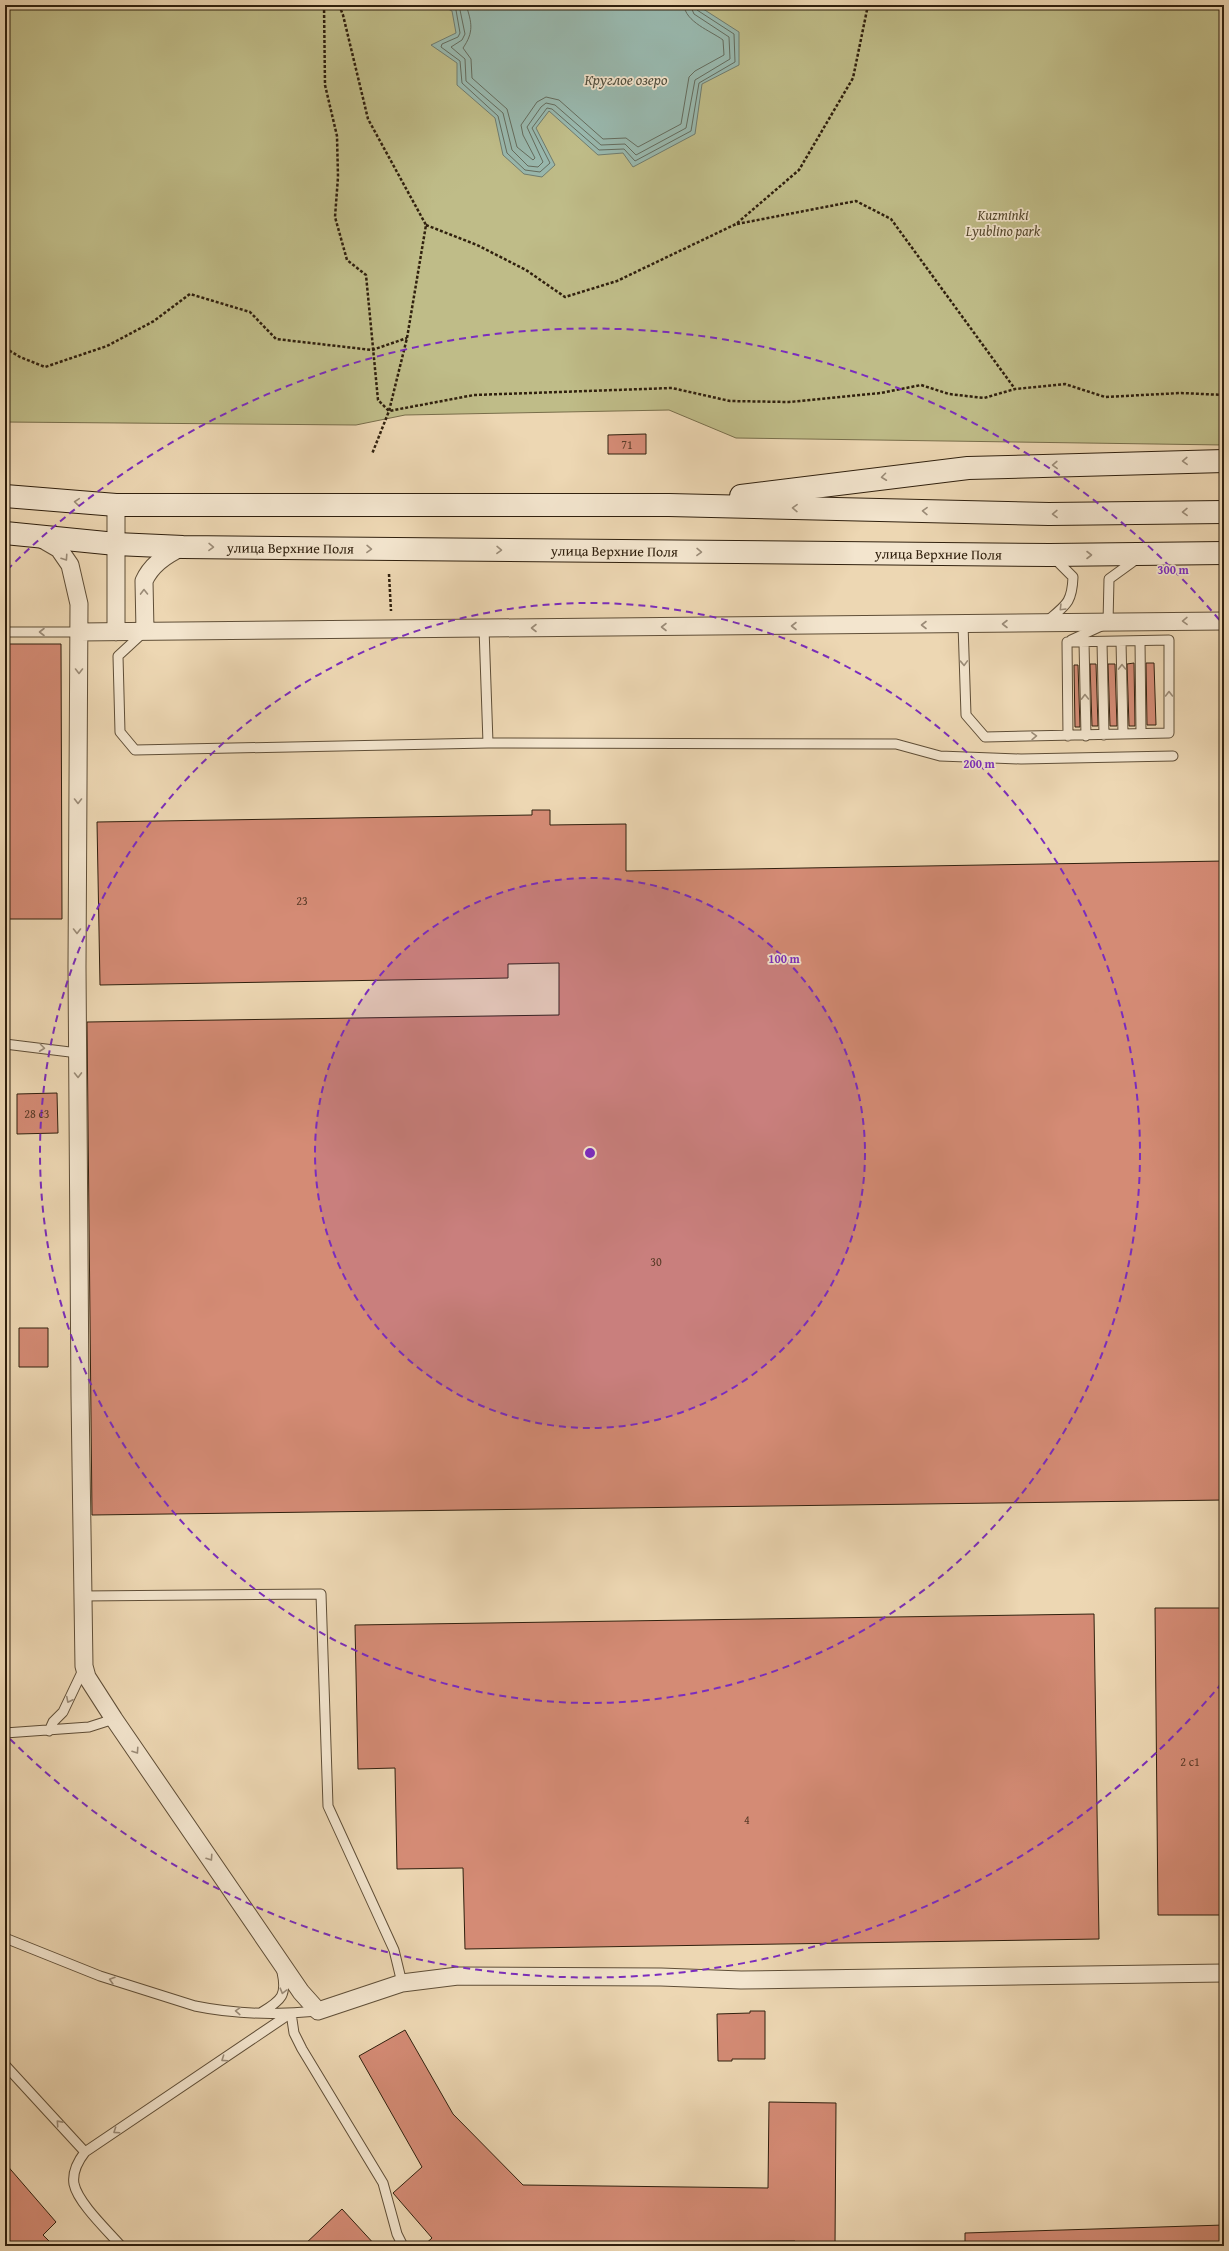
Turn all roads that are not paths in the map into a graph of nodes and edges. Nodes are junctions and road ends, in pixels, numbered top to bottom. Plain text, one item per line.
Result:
1 (1224, 461) edge
2 (5, 496) edge
3 (116, 505) junction
4 (669, 505) junction
5 (1224, 512) edge
6 (5, 533) edge
7 (34, 535) junction
8 (116, 544) junction
9 (182, 547) junction
10 (1224, 553) edge
11 (1144, 554) junction
12 (1050, 555) junction
13 (1224, 621) edge
14 (1108, 623) junction
15 (963, 624) junction
16 (1044, 624) junction
17 (484, 628) junction
18 (145, 631) junction
19 (5, 632) edge
20 (79, 632) junction
21 (116, 632) junction
22 (1121, 641) junction
23 (1140, 641) junction
24 (1067, 642) junction
25 (1084, 642) junction
26 (1102, 642) junction
27 (1141, 733) junction
28 (1123, 734) junction
29 (1104, 735) junction
30 (1068, 736) junction
31 (1086, 736) junction
32 (488, 743) junction
33 (1173, 756) dead end
34 (5, 1044) edge
35 (78, 1053) junction
36 (82, 1596) junction
37 (84, 1666) junction
38 (114, 1719) junction
39 (49, 1731) junction
40 (5, 1733) edge
41 (5, 1938) edge
42 (280, 1960) junction
43 (1224, 1973) edge
44 (402, 1983) junction
45 (318, 2011) junction
46 (261, 2012) junction
47 (291, 2013) junction
48 (5, 2065) edge
49 (85, 2152) junction
50 (121, 2246) edge
51 (403, 2246) edge

1 -> 4 main road
3 -> 2 main road
3 - 4 main road
3 - 8 street
5 -> 4 main road
6 - 7 main road, улица Верхние Поля
7 - 8 main road, улица Верхние Поля
7 -> 20 street
8 - 9 main road, улица Верхние Поля
8 - 21 street
9 -> 12 main road, улица Верхние Поля
18 -> 9 street
10 - 11 main road, улица Верхние Поля
12 -> 11 main road, улица Верхние Поля
11 - 14 lane
12 -> 16 lane
13 -> 14 street
14 - 16 street
14 - 24 lane
16 -> 15 street
15 -> 17 street
15 -> 30 lane
17 - 18 street
17 - 32 lane
18 - 21 street
18 - 32 lane
20 -> 19 lane
20 - 21 street
20 -> 35 street
22 - 23 lane
22 - 26 lane
28 -> 22 lane
23 - 27 lane
27 -> 23 lane
24 - 25 lane
24 - 30 lane
25 - 26 lane
31 -> 25 lane
26 - 29 lane
27 - 28 lane
28 - 29 lane
29 - 31 lane
30 - 31 lane
32 - 33 lane
34 -> 35 lane
35 -> 36 street
36 - 37 street
36 - 44 lane
37 - 38 street
37 -> 39 lane
38 - 39 lane
38 -> 42 street
39 - 40 lane
46 -> 41 lane
42 - 45 street
42 -> 46 lane
43 - 44 street
44 - 45 street
45 - 47 lane
46 - 47 lane
47 -> 49 lane
47 - 51 lane
49 -> 48 lane
49 - 50 lane

